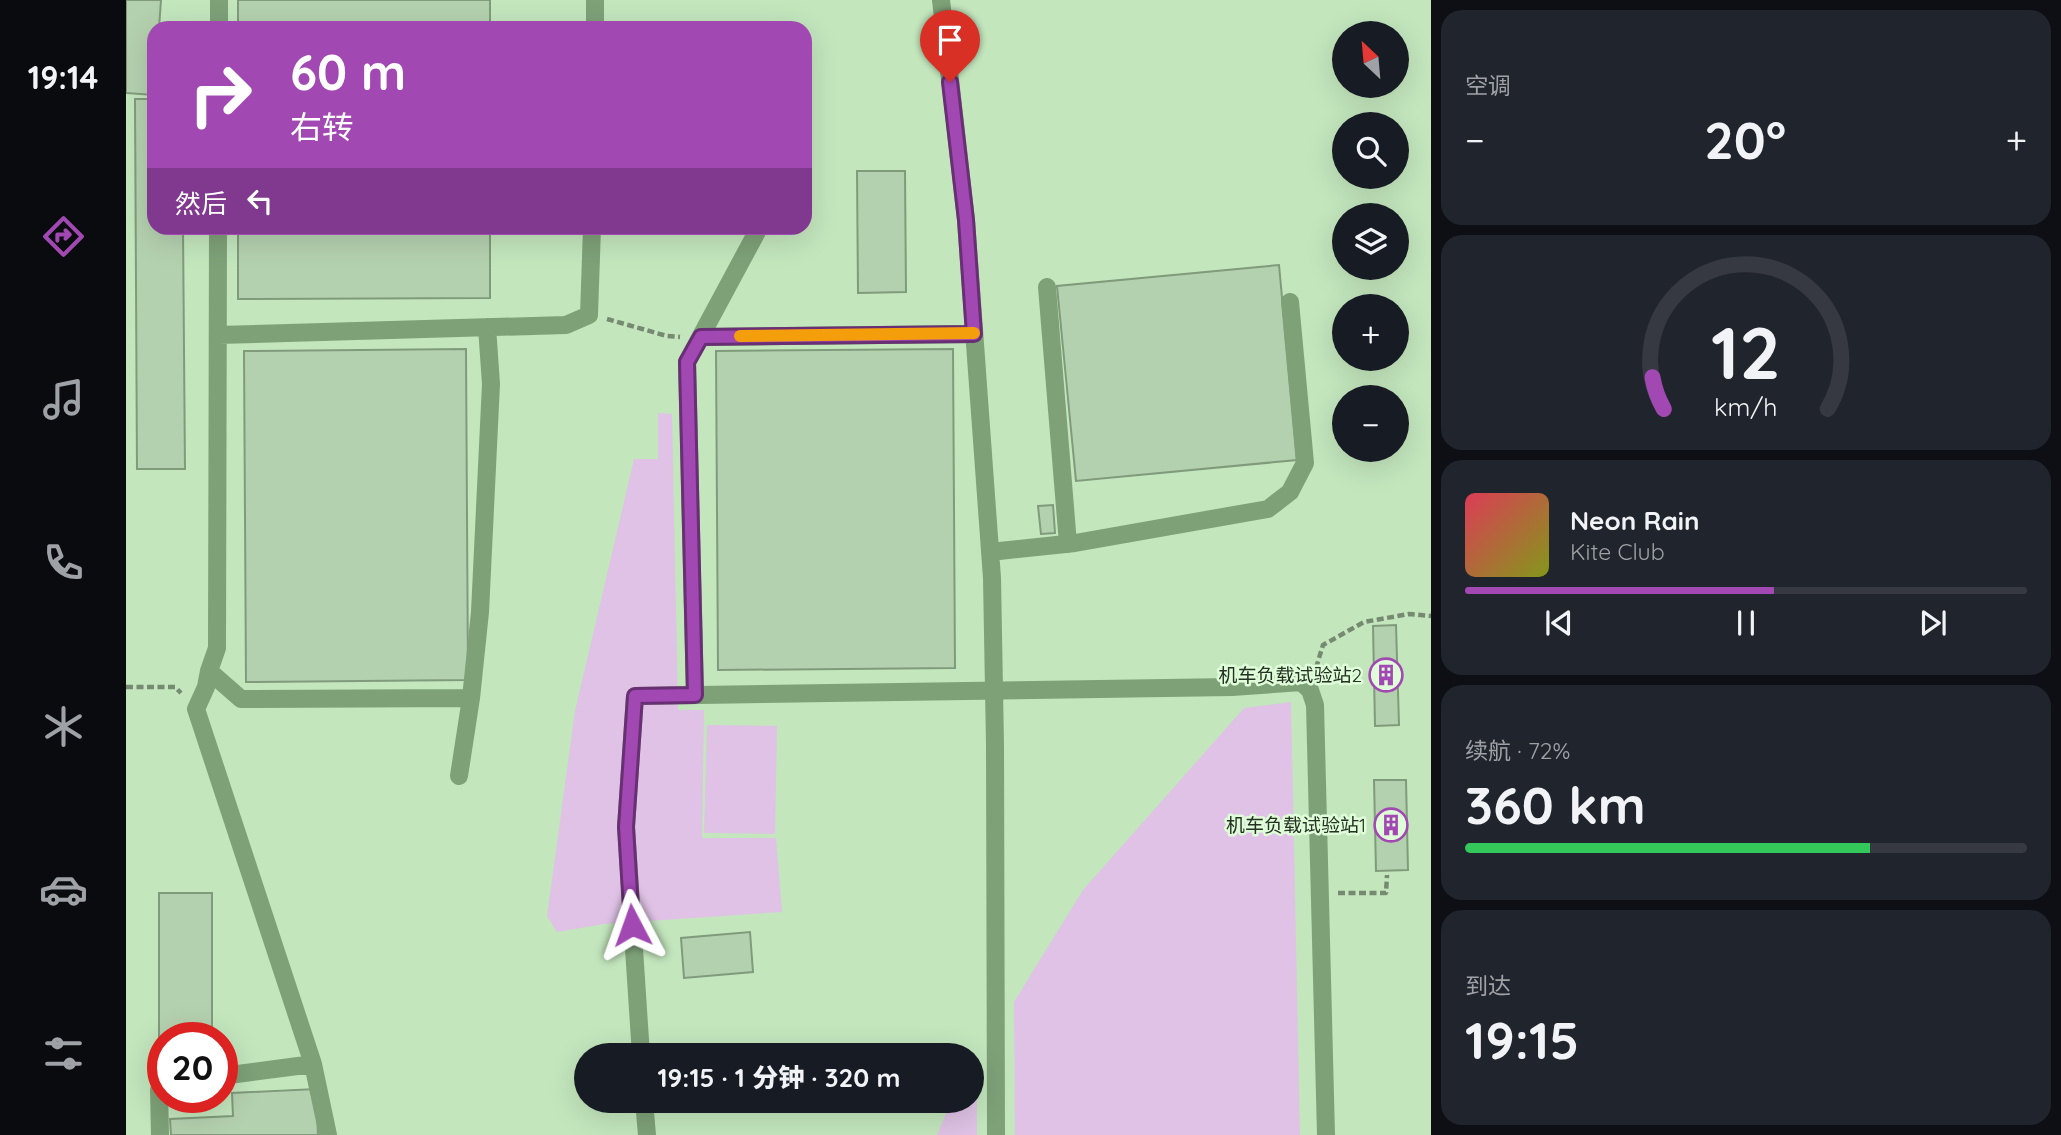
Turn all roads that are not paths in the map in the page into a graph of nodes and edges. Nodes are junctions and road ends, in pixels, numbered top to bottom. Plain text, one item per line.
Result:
1 (219, 0) edge
2 (595, 0) edge
3 (941, 0) edge
4 (219, 21) edge
5 (595, 21) edge
6 (218, 235) edge
7 (592, 235) edge
8 (755, 235) edge
9 (1046, 287) dead end
10 (1290, 302) dead end
11 (487, 327) junction
12 (974, 334) junction
13 (218, 335) junction
14 (701, 337) junction
15 (1068, 544) junction
16 (990, 552) junction
17 (209, 671) junction
18 (994, 690) junction
19 (695, 695) junction
20 (471, 698) junction
21 (460, 776) dead end
22 (640, 1043) edge
23 (313, 1064) junction
24 (238, 1074) edge
25 (160, 1113) edge
26 (645, 1113) edge
27 (160, 1135) edge
28 (328, 1135) edge
29 (647, 1135) edge
30 (996, 1135) edge
31 (1326, 1135) edge

1 - 4 lane
2 - 5 lane
3 - 12 lane
6 - 13 lane
7 - 11 lane
8 - 14 lane
9 - 15 lane
10 - 15 lane
11 - 13 lane
11 - 20 lane
12 - 14 lane
12 - 16 lane
13 - 17 lane
14 - 19 lane
15 - 16 lane
16 - 18 lane
17 - 20 lane
17 - 23 lane
18 - 19 lane
18 - 30 lane
18 - 31 lane
19 - 22 lane
20 - 21 lane
23 - 24 lane
23 - 28 lane
25 - 27 lane
26 - 29 lane

